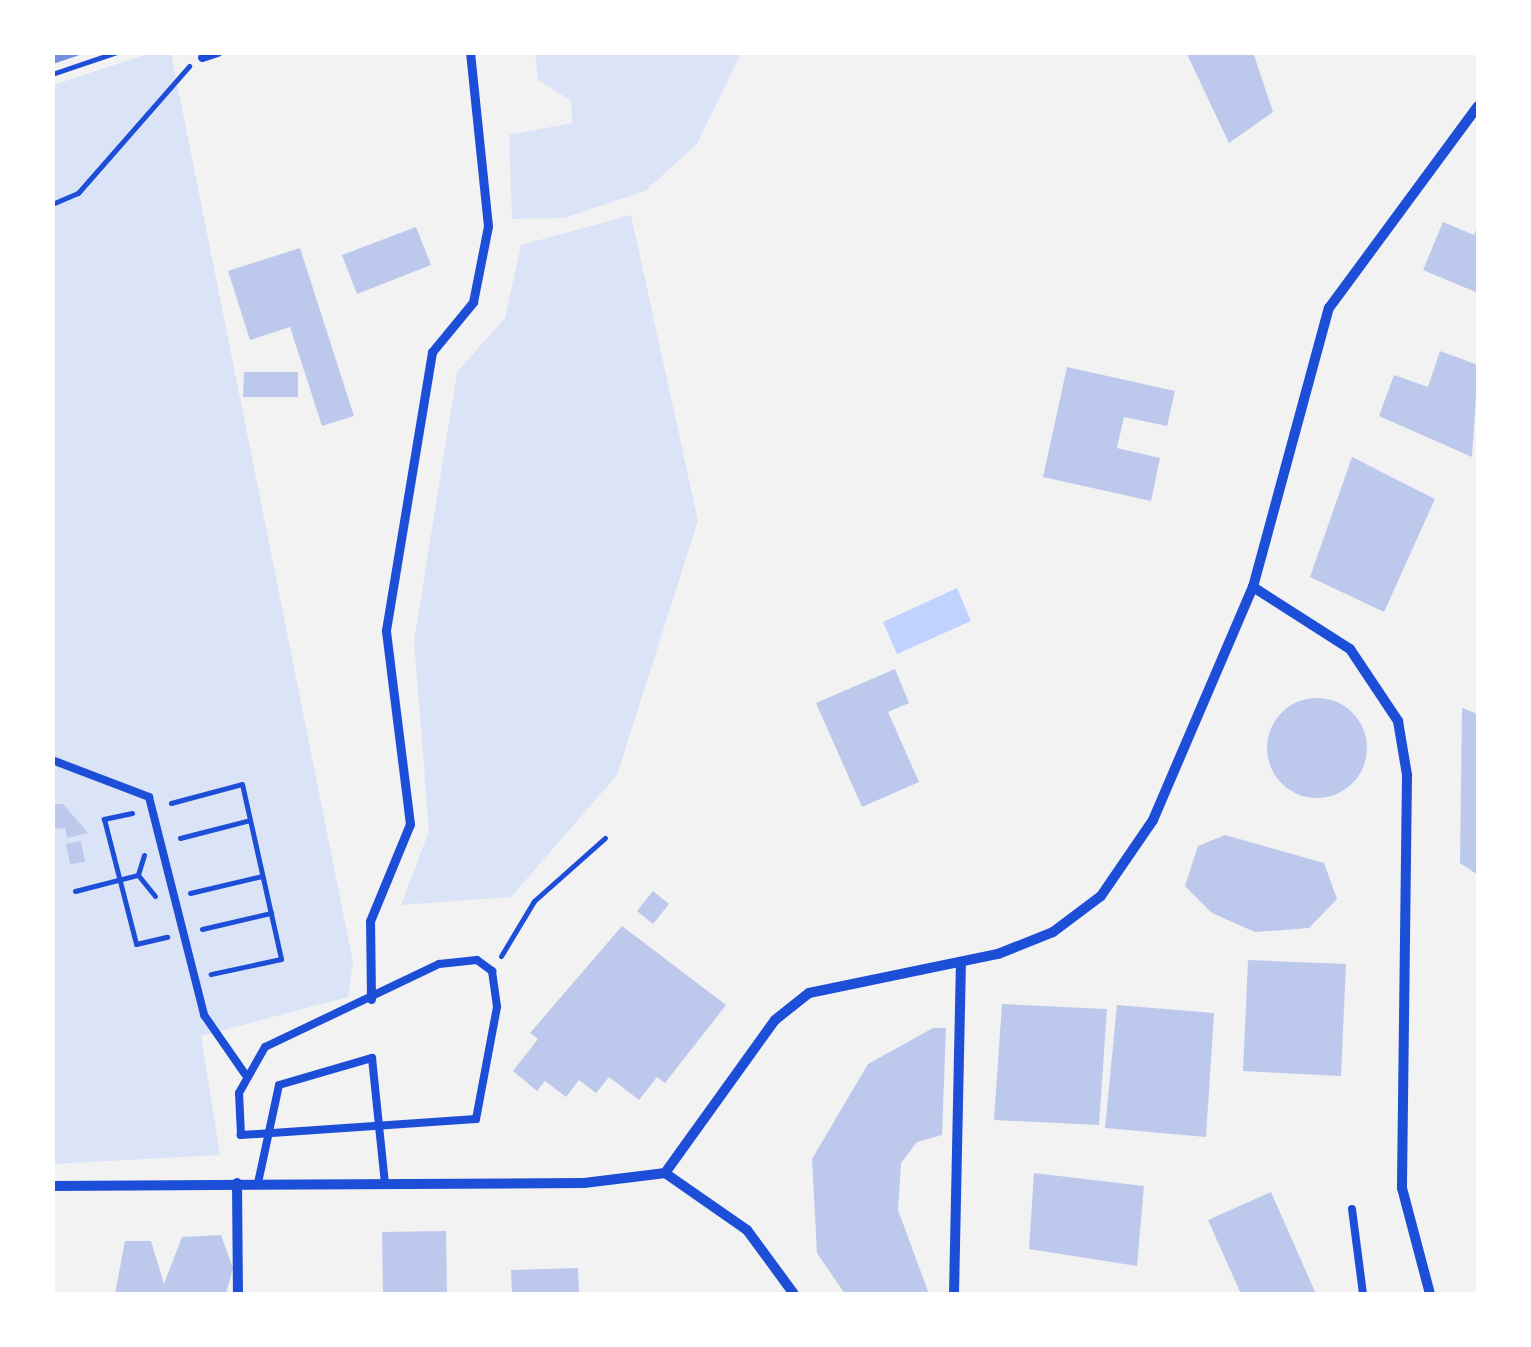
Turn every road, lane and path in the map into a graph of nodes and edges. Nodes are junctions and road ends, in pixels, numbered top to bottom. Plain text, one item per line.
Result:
1 (117, 52) edge
2 (217, 52) edge
3 (202, 57) joint
4 (472, 57) edge
5 (52, 74) edge
6 (1478, 106) edge
7 (52, 204) edge
8 (1253, 588) junction
9 (52, 760) edge
10 (154, 808) junction
11 (604, 838) dead end
12 (138, 875) dead end
13 (262, 876) junction
14 (75, 891) dead end
15 (176, 897) junction
16 (961, 962) junction
17 (492, 971) junction
18 (194, 978) junction
19 (371, 999) junction
20 (245, 1074) junction
21 (379, 1129) junction
22 (267, 1134) junction
23 (665, 1172) junction
24 (237, 1183) junction
25 (258, 1183) junction
26 (385, 1183) junction
27 (52, 1186) edge
28 (1352, 1209) dead end
29 (238, 1294) edge
30 (794, 1294) edge
31 (954, 1294) edge
32 (1363, 1294) edge
33 (1430, 1294) edge

1 - 5 path
2 - 3 street
3 - 7 path
4 - 19 street
6 - 8 street
8 - 16 street
8 - 33 street
9 - 10 lane
10 - 13 path
10 - 15 lane
11 - 17 path
12 - 14 path
13 - 15 path
13 - 18 path
15 - 18 lane
16 - 23 street
16 - 31 street
17 - 19 lane
17 - 21 lane
18 - 20 lane
19 - 20 lane
20 - 22 lane
21 - 22 lane
21 - 22 lane
21 - 26 lane
22 - 25 lane
23 - 26 street
23 - 30 street
24 - 25 street
24 - 27 street
24 - 29 street
25 - 26 street
28 - 32 lane

